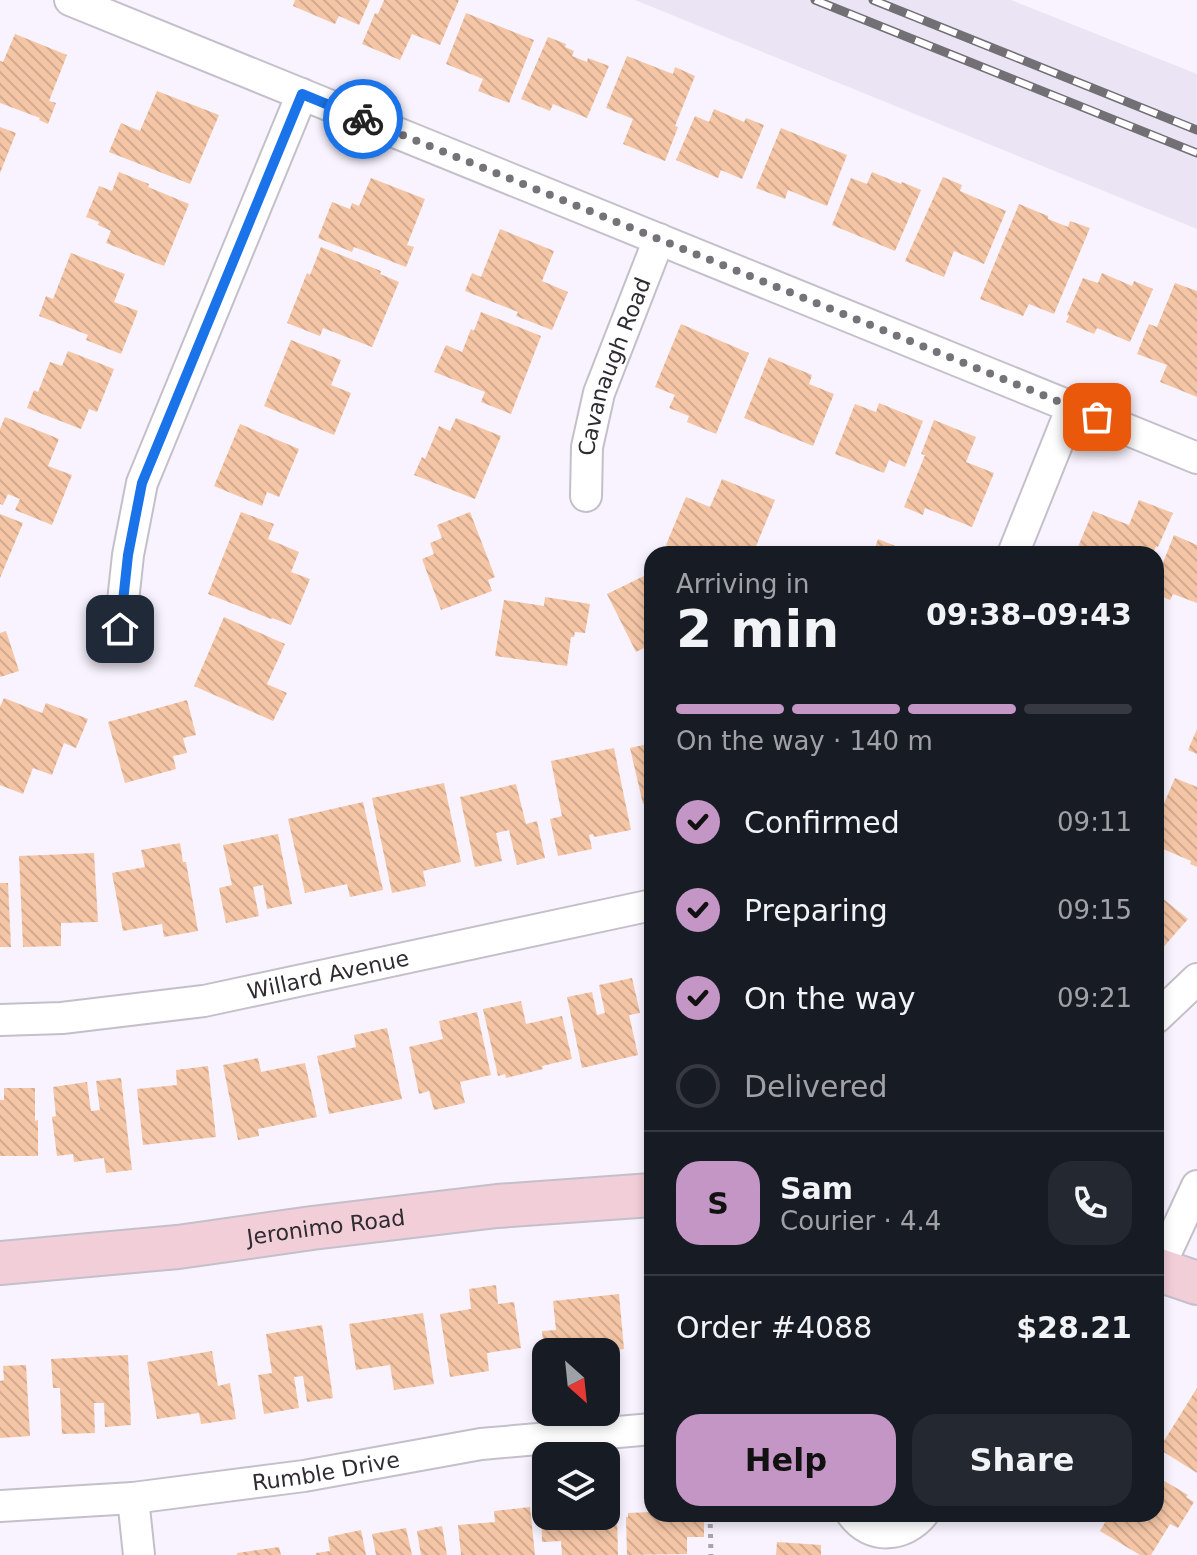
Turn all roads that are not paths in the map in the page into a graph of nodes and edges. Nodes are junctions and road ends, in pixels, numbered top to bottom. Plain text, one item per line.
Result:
1 (70, 0) edge
2 (302, 94) junction
3 (659, 239) junction
4 (1072, 407) junction
5 (1197, 458) edge
6 (586, 496) dead end
7 (1016, 546) edge
8 (120, 629) dead end
9 (644, 907) edge
10 (1196, 983) edge
11 (1164, 1011) edge
12 (0, 1020) edge
13 (1197, 1186) edge
14 (644, 1196) edge
15 (0, 1263) edge
16 (1170, 1274) edge
17 (644, 1430) edge
18 (133, 1498) junction
19 (0, 1506) edge
20 (859, 1522) edge
21 (915, 1522) edge
22 (139, 1555) edge

1 - 2 street
2 - 3 street
2 - 8 street
3 - 4 street
3 - 6 street, Cavanaugh Road
4 - 5 street
4 - 7 street
9 - 12 street, Willard Avenue
10 - 11 street
13 - 16 street
14 - 15 main road, Jeronimo Road
17 - 18 street, Rumble Drive
18 - 19 street, Rumble Drive
18 - 22 street
20 - 21 street

